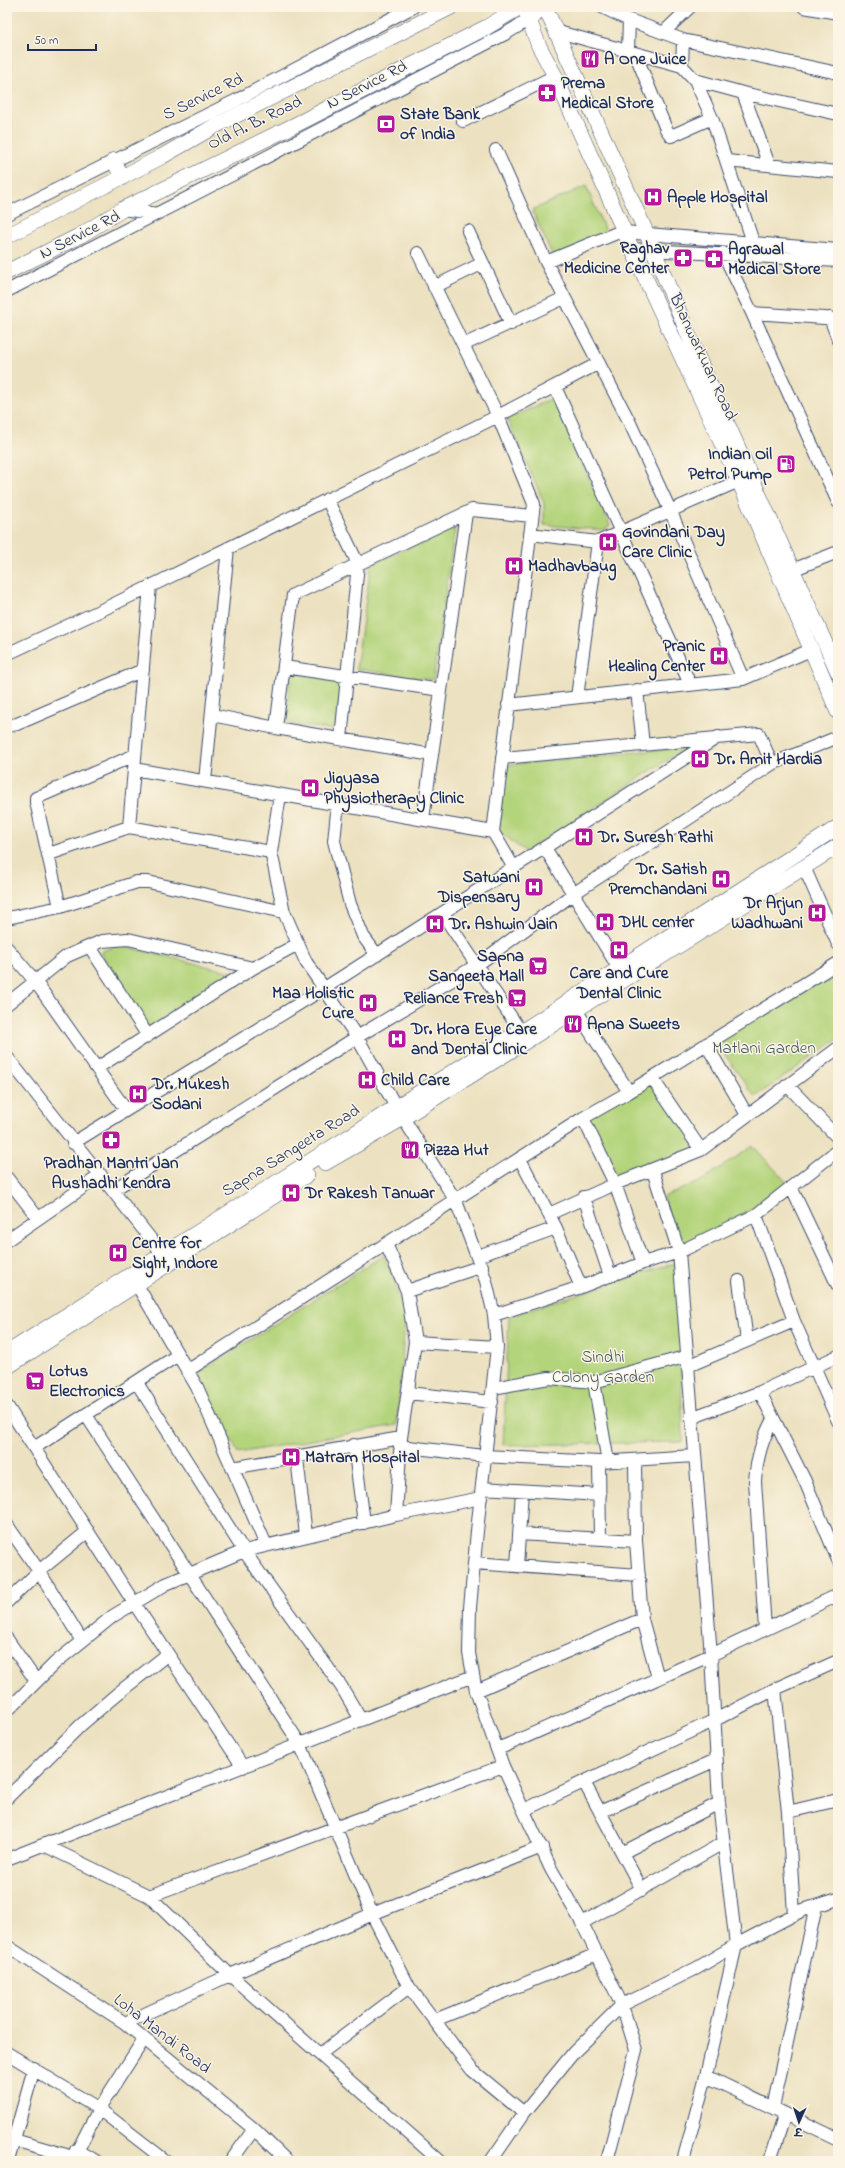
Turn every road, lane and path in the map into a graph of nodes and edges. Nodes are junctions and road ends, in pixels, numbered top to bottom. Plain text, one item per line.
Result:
1 (413, 7) edge
2 (451, 7) edge
3 (520, 7) edge
4 (602, 7) edge
5 (690, 7) edge
6 (804, 7) edge
7 (547, 8) edge
8 (838, 13) edge
9 (526, 14) edge
10 (629, 20) junction
11 (555, 31) junction
12 (664, 32) junction
13 (683, 40) junction
14 (631, 52) junction
15 (682, 66) junction
16 (838, 73) edge
17 (555, 76) junction
18 (695, 80) junction
19 (743, 93) junction
20 (838, 114) edge
21 (712, 118) junction
22 (463, 121) dead end
23 (496, 150) dead end
24 (114, 160) junction
25 (727, 161) junction
26 (770, 165) junction
27 (838, 172) edge
28 (122, 178) junction
29 (123, 209) junction
30 (7, 214) edge
31 (157, 214) junction
32 (468, 230) dead end
33 (624, 231) junction
34 (646, 232) junction
35 (7, 236) edge
36 (753, 242) junction
37 (632, 249) junction
38 (651, 249) junction
39 (838, 250) edge
40 (723, 253) junction
41 (418, 254) dead end
42 (838, 261) edge
43 (546, 262) junction
44 (483, 263) junction
45 (7, 272) edge
46 (434, 287) junction
47 (7, 291) edge
48 (564, 298) junction
49 (752, 313) junction
50 (834, 319) edge
51 (511, 324) junction
52 (838, 339) edge
53 (463, 345) junction
54 (599, 363) junction
55 (555, 387) junction
56 (498, 416) junction
57 (739, 481) junction
58 (327, 499) junction
59 (838, 502) edge
60 (670, 510) junction
61 (466, 513) junction
62 (532, 516) junction
63 (621, 531) junction
64 (530, 534) junction
65 (598, 542) junction
66 (228, 548) junction
67 (838, 552) edge
68 (358, 564) junction
69 (792, 570) junction
70 (150, 586) junction
71 (812, 649) junction
72 (7, 654) edge
73 (284, 667) junction
74 (143, 670) junction
75 (838, 672) edge
76 (347, 676) junction
77 (743, 679) junction
78 (690, 684) junction
79 (441, 690) junction
80 (637, 690) junction
81 (577, 697) junction
82 (508, 705) junction
83 (838, 712) edge
84 (212, 714) junction
85 (7, 726) edge
86 (276, 728) junction
87 (838, 737) edge
88 (718, 738) junction
89 (341, 739) junction
90 (643, 745) junction
91 (135, 755) junction
92 (432, 755) junction
93 (502, 758) junction
94 (772, 764) junction
95 (134, 769) junction
96 (205, 781) junction
97 (280, 794) junction
98 (338, 803) junction
99 (423, 819) junction
100 (129, 826) junction
101 (838, 827) edge
102 (493, 832) junction
103 (838, 846) edge
104 (545, 848) junction
105 (271, 852) junction
106 (49, 854) junction
107 (804, 867) junction
108 (514, 868) junction
109 (572, 894) junction
110 (60, 907) junction
111 (284, 912) junction
112 (442, 913) junction
113 (7, 918) edge
114 (298, 944) junction
115 (838, 944) edge
116 (90, 946) junction
117 (7, 948) edge
118 (377, 954) junction
119 (838, 963) edge
120 (477, 965) junction
121 (253, 968) junction
122 (623, 974) junction
123 (35, 981) junction
124 (323, 989) junction
125 (7, 1004) edge
126 (576, 1010) junction
127 (521, 1032) junction
128 (148, 1036) junction
129 (357, 1037) junction
130 (706, 1044) junction
131 (838, 1048) edge
132 (7, 1057) edge
133 (97, 1068) junction
134 (652, 1078) junction
135 (787, 1085) junction
136 (629, 1092) junction
137 (126, 1110) junction
138 (400, 1112) junction
139 (747, 1115) junction
140 (583, 1118) junction
141 (838, 1138) edge
142 (73, 1143) junction
143 (701, 1150) junction
144 (838, 1150) edge
145 (520, 1159) junction
146 (653, 1170) junction
147 (101, 1175) junction
148 (7, 1178) edge
149 (615, 1184) junction
150 (791, 1187) junction
151 (113, 1190) junction
152 (584, 1197) junction
153 (456, 1201) junction
154 (549, 1214) junction
155 (756, 1215) junction
156 (38, 1218) junction
157 (556, 1228) junction
158 (7, 1240) edge
159 (386, 1244) junction
160 (678, 1252) junction
161 (167, 1259) junction
162 (480, 1261) junction
163 (643, 1263) junction
164 (610, 1276) junction
165 (739, 1281) dead end
166 (136, 1285) junction
167 (838, 1286) edge
168 (581, 1287) junction
169 (407, 1291) junction
170 (494, 1315) junction
171 (794, 1321) junction
172 (747, 1341) junction
173 (415, 1342) junction
174 (497, 1347) junction
175 (8, 1349) edge
176 (178, 1356) junction
177 (838, 1356) edge
178 (688, 1361) junction
179 (7, 1368) edge
180 (814, 1368) junction
181 (187, 1371) junction
182 (594, 1382) junction
183 (137, 1383) junction
184 (493, 1388) junction
185 (760, 1392) junction
186 (408, 1393) junction
187 (492, 1402) junction
188 (7, 1406) edge
189 (86, 1415) junction
190 (691, 1418) junction
191 (773, 1419) junction
192 (838, 1421) edge
193 (401, 1442) junction
194 (354, 1445) junction
195 (34, 1448) junction
196 (484, 1456) junction
197 (694, 1456) junction
198 (297, 1458) junction
199 (635, 1461) junction
200 (604, 1462) junction
201 (232, 1468) junction
202 (522, 1491) junction
203 (481, 1493) junction
204 (600, 1495) junction
205 (396, 1515) junction
206 (364, 1523) junction
207 (7, 1525) edge
208 (88, 1531) junction
209 (519, 1534) junction
210 (306, 1535) junction
211 (600, 1539) junction
212 (636, 1541) junction
213 (266, 1546) junction
214 (244, 1551) junction
215 (838, 1560) edge
216 (474, 1563) junction
217 (517, 1566) junction
218 (39, 1571) junction
219 (189, 1574) junction
220 (638, 1575) junction
221 (838, 1595) edge
222 (7, 1602) edge
223 (134, 1603) junction
224 (642, 1619) junction
225 (766, 1629) junction
226 (7, 1639) edge
227 (82, 1641) junction
228 (168, 1654) junction
229 (711, 1655) junction
230 (838, 1661) edge
231 (473, 1676) junction
232 (658, 1678) junction
233 (36, 1681) junction
234 (775, 1689) junction
235 (476, 1691) junction
236 (7, 1711) edge
237 (361, 1720) junction
238 (715, 1720) junction
239 (300, 1744) junction
240 (498, 1749) junction
241 (716, 1760) junction
242 (503, 1766) junction
243 (243, 1767) junction
244 (584, 1782) junction
245 (7, 1798) edge
246 (838, 1800) edge
247 (719, 1803) junction
248 (524, 1810) junction
249 (600, 1812) junction
250 (788, 1812) junction
251 (336, 1827) junction
252 (723, 1844) junction
253 (44, 1845) junction
254 (542, 1847) junction
255 (622, 1853) junction
256 (7, 1859) edge
257 (642, 1890) junction
258 (149, 1896) junction
259 (838, 1900) edge
260 (816, 1906) junction
261 (372, 1914) junction
262 (794, 1915) junction
263 (582, 1923) junction
264 (736, 1945) junction
265 (7, 1946) edge
266 (597, 1954) junction
267 (230, 1974) junction
268 (409, 1987) junction
269 (622, 2005) junction
270 (435, 2020) junction
271 (125, 2023) junction
272 (144, 2039) junction
273 (7, 2053) edge
274 (320, 2054) junction
275 (34, 2068) junction
276 (706, 2076) junction
277 (773, 2108) junction
278 (99, 2109) junction
279 (524, 2113) junction
280 (785, 2114) junction
281 (254, 2128) junction
282 (838, 2139) edge
283 (14, 2140) junction
284 (74, 2156) edge
285 (8, 2161) edge
286 (95, 2161) edge
287 (166, 2161) edge
288 (231, 2161) edge
289 (287, 2161) edge
290 (440, 2161) edge
291 (491, 2161) edge
292 (608, 2161) edge
293 (683, 2161) edge
294 (770, 2161) edge

1 - 24 street, S Service Rd
2 - 28 main road, Old A. B. Road
3 - 29 main road, Old A. B. Road
4 - 10 street
5 - 12 street
6 - 8 street
7 - 9 street, N Service Rd
7 - 11 main road, Bhanwarkuan Road
9 - 17 main road, Bhanwarkuan Road
9 - 31 street, N Service Rd
10 - 12 street
10 - 14 street
11 - 14 street
11 - 34 main road, Bhanwarkuan Road
12 - 13 street
13 - 15 street
13 - 16 street
14 - 15 street
14 - 21 street
15 - 18 street
17 - 22 street
17 - 33 main road, Bhanwarkuan Road
18 - 19 street
18 - 21 street
19 - 20 street
19 - 26 street
21 - 25 street
23 - 43 street
24 - 28 main road
24 - 30 street, S Service Rd
25 - 26 street
25 - 36 street
26 - 27 street
28 - 35 main road, Old A. B. Road
29 - 31 street
29 - 45 main road, Old A. B. Road
31 - 47 street, N Service Rd
32 - 44 street
33 - 34 street
33 - 37 main road, Bhanwarkuan Road
33 - 43 street
34 - 36 street
34 - 38 main road, Bhanwarkuan Road
36 - 39 street
37 - 38 street
37 - 57 main road, Bhanwarkuan Road
38 - 40 street
38 - 69 main road, Bhanwarkuan Road
40 - 42 street
40 - 49 street
41 - 46 street
43 - 48 street
44 - 46 street
44 - 51 street
46 - 53 street
48 - 51 street
48 - 54 street
49 - 50 street
49 - 59 street
50 - 52 street
51 - 53 street
53 - 56 street
54 - 55 street
54 - 60 street
55 - 56 street
55 - 63 street
56 - 58 street
56 - 62 street
57 - 60 street
57 - 71 main road, Bhanwarkuan Road
58 - 66 street
58 - 68 street
60 - 63 street
60 - 77 street
61 - 62 street
61 - 68 street
61 - 79 street
62 - 64 street
63 - 65 street
63 - 78 street
64 - 65 street
64 - 82 street
65 - 81 street
66 - 70 street
66 - 84 street
67 - 69 street
68 - 73 street
68 - 76 street
69 - 75 main road, Bhanwarkuan Road
70 - 72 street
70 - 74 street
71 - 77 street
71 - 83 main road, Bhanwarkuan Road
73 - 76 street
73 - 86 street
74 - 85 street
74 - 91 street
76 - 79 street
76 - 89 street
77 - 78 street
78 - 80 street
79 - 92 street
80 - 81 street
80 - 90 street
81 - 82 street
82 - 93 street
84 - 86 street
84 - 96 street
86 - 89 street
87 - 94 street
88 - 90 street
88 - 94 street
88 - 104 street
89 - 92 street
90 - 93 street
91 - 95 street
91 - 106 street
92 - 99 street
93 - 102 street
94 - 109 street
95 - 96 street
95 - 100 street
96 - 97 street
97 - 98 street
97 - 105 street
98 - 99 street
98 - 118 street
99 - 102 street
100 - 105 street
100 - 106 street
101 - 122 main road, Sapna Sangeeta Road
102 - 108 street
103 - 107 main road, Sapna Sangeeta Road
104 - 108 street
104 - 109 street
105 - 111 street
106 - 110 street
107 - 115 street
107 - 122 main road, Sapna Sangeeta Road
108 - 112 street
109 - 120 street
109 - 122 street
110 - 111 street
110 - 113 street
111 - 114 street
112 - 118 street
112 - 120 street
114 - 121 street
114 - 124 street
116 - 121 street
116 - 123 street
116 - 128 street
117 - 123 street
118 - 124 street
119 - 130 street
120 - 127 street
120 - 129 street
121 - 128 street
122 - 126 main road, Sapna Sangeeta Road
122 - 127 main road, Sapna Sangeeta Road
123 - 125 street
123 - 133 street
124 - 129 street
124 - 137 street
126 - 136 street
126 - 138 main road, Sapna Sangeeta Road
127 - 138 main road, Sapna Sangeeta Road
128 - 133 street
129 - 138 street
129 - 151 street
130 - 134 street
130 - 139 street
131 - 135 street
132 - 142 street
133 - 137 street
134 - 136 street
134 - 143 street
135 - 139 street
135 - 141 street
136 - 140 street
137 - 142 street
138 - 153 street
138 - 161 main road, Sapna Sangeeta Road
139 - 143 street
140 - 145 street
140 - 149 street
142 - 147 street
143 - 146 street
144 - 150 street
145 - 153 street
145 - 154 street
146 - 149 street
146 - 160 street
147 - 151 street
147 - 156 street
148 - 156 street
149 - 152 street
149 - 163 street
150 - 155 street
150 - 167 street
151 - 161 street
152 - 154 street
152 - 164 street
153 - 159 street
153 - 162 street
154 - 157 street
155 - 160 street
155 - 171 street
156 - 158 street
157 - 162 street
157 - 168 street
159 - 169 street
159 - 181 street
160 - 163 street
160 - 178 street
161 - 166 main road, Sapna Sangeeta Road
161 - 175 main road, Sapna Sangeeta Road
162 - 169 street
162 - 170 street
163 - 164 street
164 - 168 street
165 - 172 street
166 - 176 street
166 - 179 main road, Sapna Sangeeta Road
168 - 170 street
169 - 173 street
170 - 174 street
171 - 172 street
171 - 180 street
172 - 178 street
173 - 174 street
173 - 186 street
174 - 184 street
176 - 181 street
176 - 183 street
177 - 180 street
178 - 182 street
178 - 190 street
180 - 185 street
180 - 192 street
181 - 201 street
182 - 184 street
182 - 200 street
183 - 189 street
183 - 214 street
184 - 187 street
185 - 190 street
185 - 191 street
186 - 187 street
186 - 193 street
187 - 196 street
188 - 195 street
189 - 195 street
189 - 219 street
190 - 197 street
191 - 215 street
191 - 225 street
193 - 194 street
193 - 196 street
193 - 205 street
194 - 198 street
194 - 206 street
195 - 208 street
196 - 200 street
196 - 203 street
197 - 199 street
197 - 229 street
198 - 201 street
198 - 210 street
199 - 200 street
199 - 212 street
200 - 204 street
201 - 213 street
202 - 203 street
202 - 204 street
202 - 209 street
203 - 205 street
203 - 216 street
204 - 211 street
205 - 206 street
206 - 210 street
207 - 218 street
208 - 218 street
208 - 223 street
209 - 211 street
209 - 217 street
210 - 213 street
211 - 212 street
212 - 220 street
213 - 214 street
214 - 219 street
214 - 237 street
216 - 217 street
216 - 231 street
217 - 220 street
218 - 222 street
218 - 227 street
219 - 223 street
219 - 239 street
220 - 224 street
221 - 225 street
223 - 227 street
223 - 228 street
224 - 232 street
224 - 235 street
225 - 229 street
226 - 233 street
227 - 233 street
228 - 243 street
228 - 245 street
229 - 232 street
229 - 238 street
230 - 234 street
231 - 235 street
231 - 237 street
232 - 240 street
233 - 236 street
234 - 238 street
234 - 250 street
235 - 240 street
237 - 239 street
238 - 241 street
238 - 244 street
239 - 243 street
239 - 251 street
240 - 242 street
241 - 247 street
241 - 249 street
242 - 248 street
242 - 251 street
243 - 253 street
244 - 248 street
244 - 249 street
246 - 250 street
247 - 252 street
247 - 255 street
248 - 254 street
249 - 255 street
250 - 262 street
251 - 258 street
251 - 261 street
252 - 257 street
252 - 264 street
253 - 256 street
253 - 258 street
254 - 261 street
254 - 263 street
255 - 257 street
257 - 263 street
258 - 267 street
259 - 260 street
260 - 262 street
260 - 277 street
261 - 267 street
261 - 268 street
262 - 264 street
263 - 266 street
264 - 269 street
264 - 276 street
265 - 271 street, Loha Mandi Road
266 - 269 street
266 - 270 street
267 - 271 street
267 - 274 street
268 - 270 street
268 - 274 street
269 - 279 street
269 - 292 street
270 - 279 street
271 - 272 street, Loha Mandi Road
272 - 278 street
272 - 281 street, Loha Mandi Road
273 - 275 street
274 - 290 street
275 - 278 street
275 - 283 street
276 - 277 street
276 - 293 street
277 - 280 street
278 - 284 street
278 - 287 street
279 - 291 street
280 - 282 street
280 - 294 street
281 - 288 street
281 - 289 street, Loha Mandi Road
283 - 284 street
283 - 285 street
284 - 286 street

